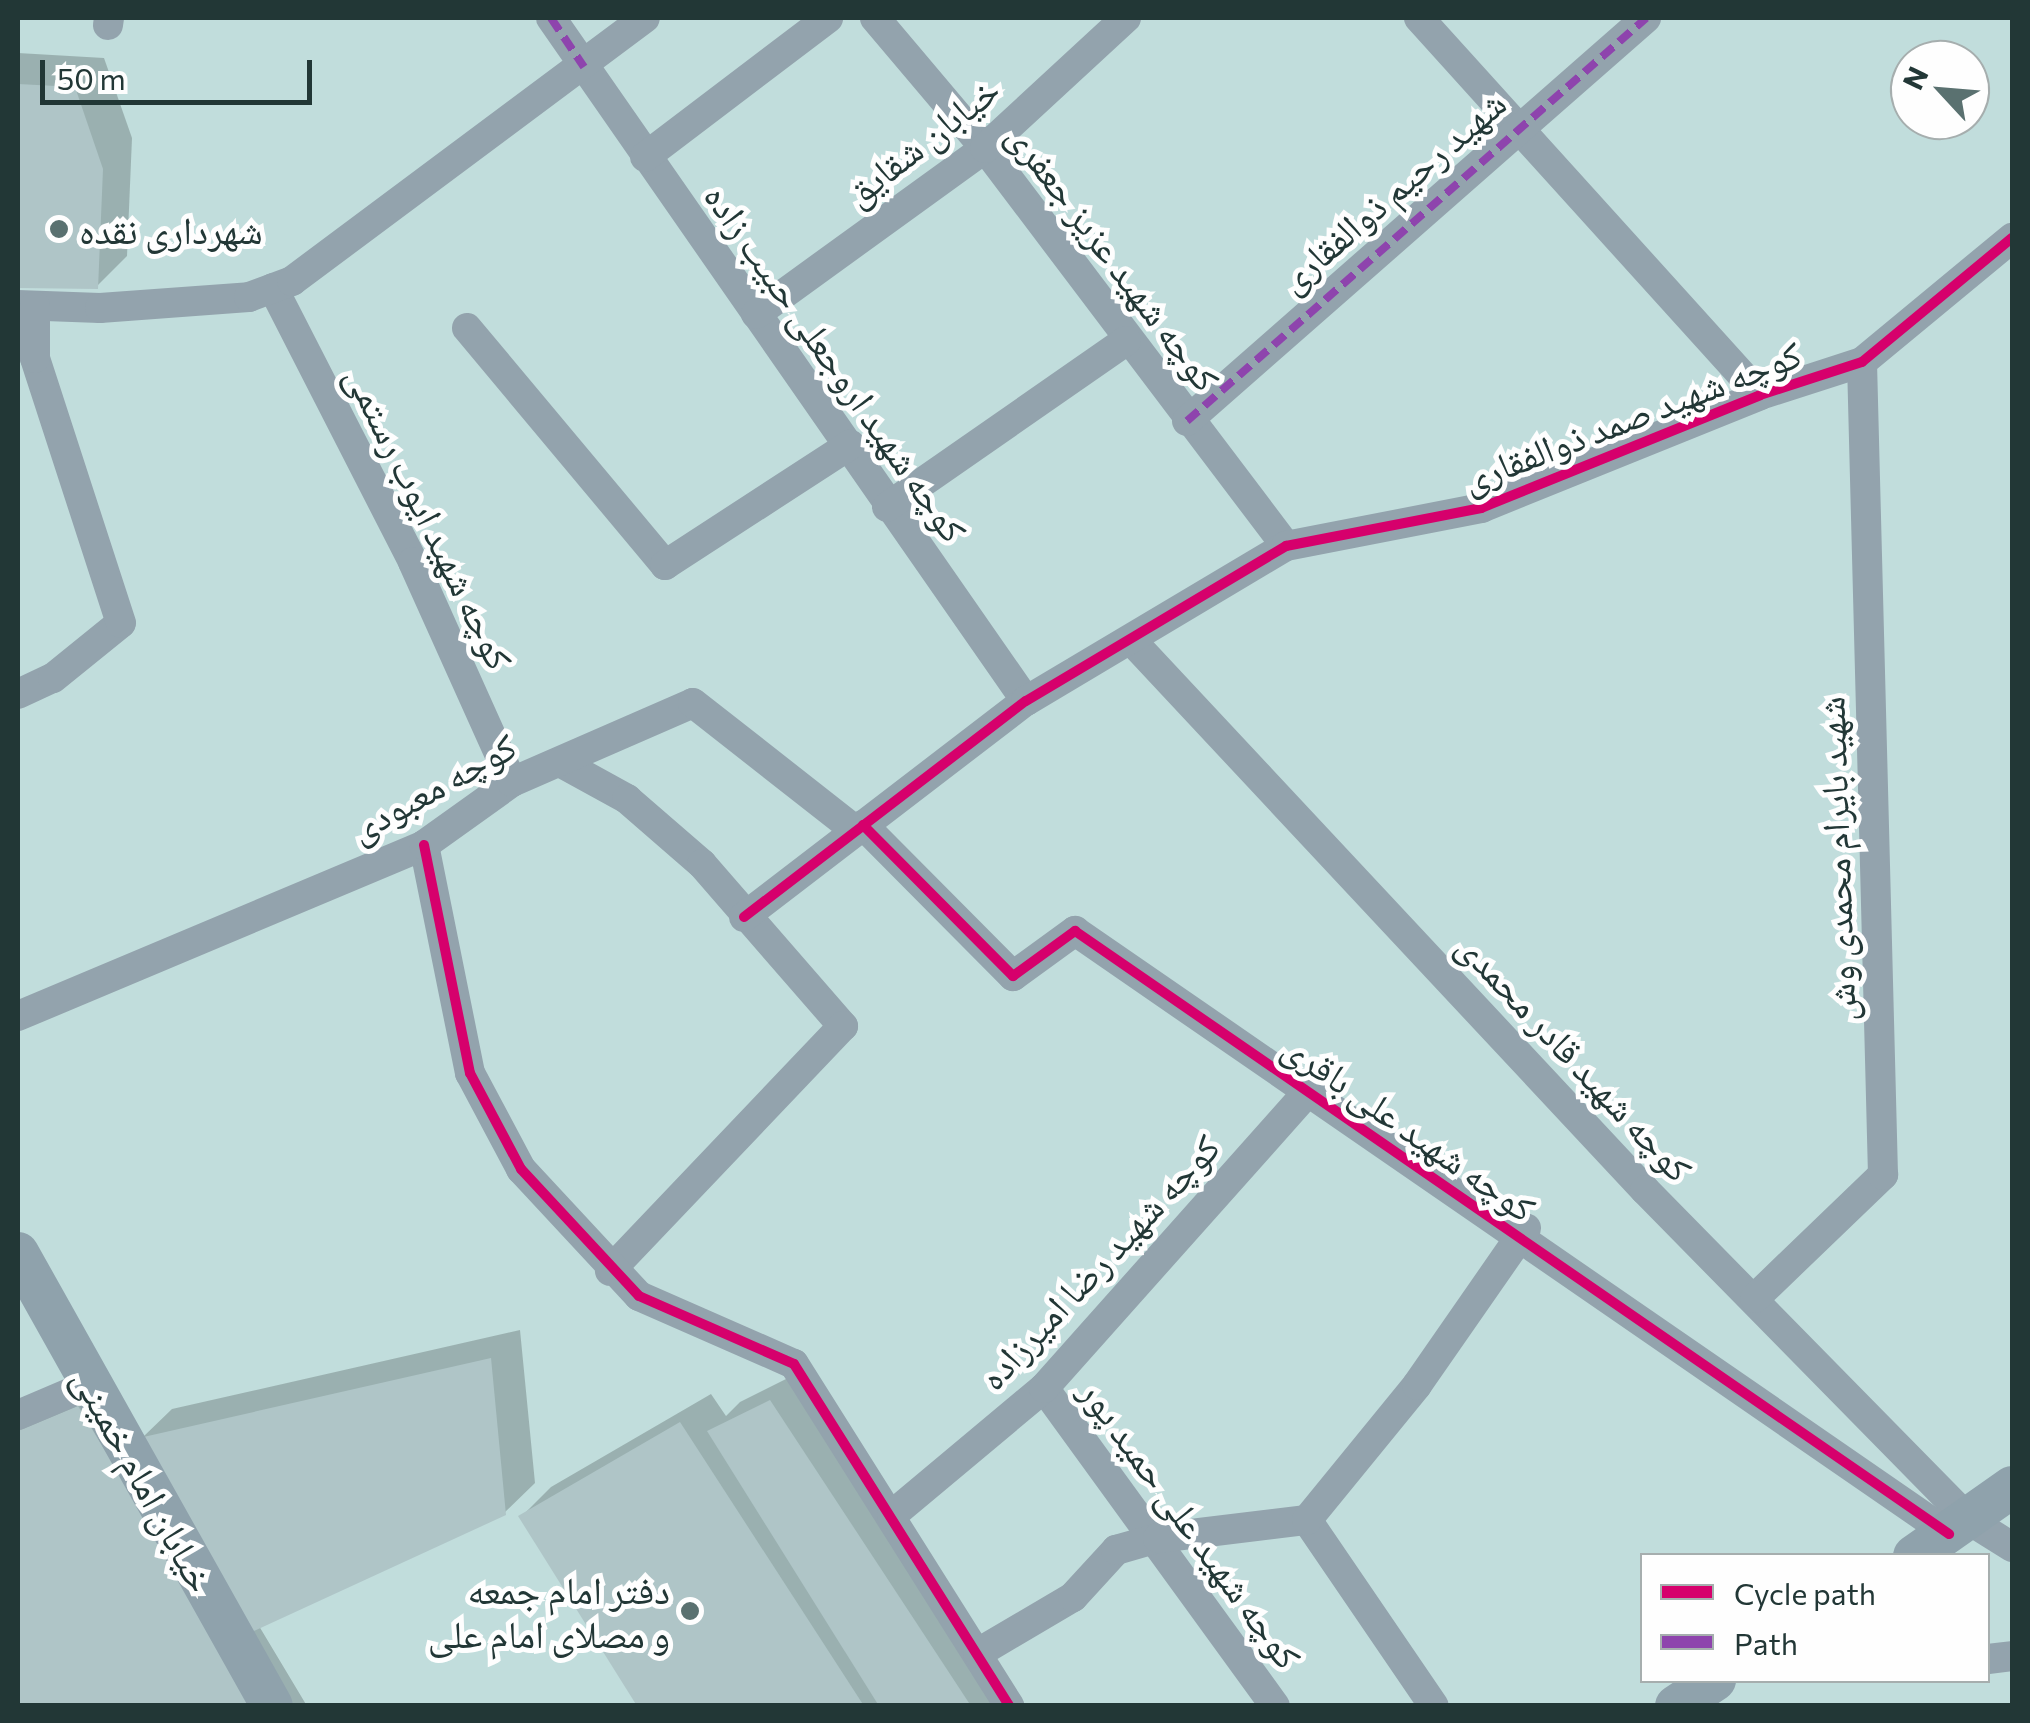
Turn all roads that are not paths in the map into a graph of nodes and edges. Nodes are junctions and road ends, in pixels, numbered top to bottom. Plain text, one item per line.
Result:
1 (551, 18) edge
2 (645, 18) edge
3 (828, 18) edge
4 (875, 18) edge
5 (1126, 18) edge
6 (1419, 18) edge
7 (1646, 18) edge
8 (584, 67) junction
9 (1519, 132) junction
10 (985, 148) junction
11 (645, 157) junction
12 (2012, 238) edge
13 (273, 288) junction
14 (26, 306) edge
15 (756, 314) junction
16 (466, 328) dead end
17 (1126, 341) junction
18 (1862, 362) junction
19 (1760, 395) junction
20 (1187, 421) junction
21 (850, 444) junction
22 (887, 507) junction
23 (1286, 546) junction
24 (1132, 641) junction
25 (18, 694) edge
26 (1026, 701) junction
27 (560, 762) junction
28 (512, 782) junction
29 (859, 828) junction
30 (424, 844) junction
31 (744, 917) junction
32 (18, 1016) edge
33 (1308, 1092) junction
34 (1523, 1233) junction
35 (18, 1253) edge
36 (610, 1271) junction
37 (1755, 1298) junction
38 (92, 1384) junction
39 (1044, 1388) junction
40 (18, 1415) edge
41 (2012, 1487) edge
42 (892, 1515) junction
43 (1307, 1520) junction
44 (1944, 1536) edge
45 (1158, 1538) junction
46 (2012, 1547) edge
47 (978, 1654) junction
48 (1710, 1683) edge
49 (272, 1706) edge
50 (1009, 1706) edge
51 (1275, 1706) edge
52 (1434, 1706) edge
53 (1676, 1706) edge

1 - 8 street, کوچه شهید اروجعلی حبیب زاده
2 - 8 street
3 - 11 street
4 - 10 street, کوچه شهید عزیز جعفری
5 - 10 street, خیابان شقایق
6 - 9 street
7 - 9 street, شهید رحیم ذوالفقاری
8 - 11 street, کوچه شهید اروجعلی حبیب زاده
8 - 13 street
9 - 19 street
9 - 20 street, شهید رحیم ذوالفقاری
10 - 15 street, خیابان شقایق
10 - 17 street, کوچه شهید عزیز جعفری
11 - 15 street, کوچه شهید اروجعلی حبیب زاده
12 - 18 street, کوچه شهید صمد ذوالفقاری
13 - 14 street
13 - 28 street, کوچه شهید ایوب رستمی
14 - 25 street
15 - 21 street, کوچه شهید اروجعلی حبیب زاده
16 - 21 street
17 - 20 street, کوچه شهید عزیز جعفری
17 - 22 street
18 - 19 street, کوچه شهید صمد ذوالفقاری
18 - 37 street, شهید بایرام محمدی وش
19 - 23 street, کوچه شهید صمد ذوالفقاری
20 - 23 street, کوچه شهید عزیز جعفری
21 - 22 street, کوچه شهید اروجعلی حبیب زاده
22 - 26 street, کوچه شهید اروجعلی حبیب زاده
23 - 24 street, کوچه شهید صمد ذوالفقاری
24 - 26 street, کوچه شهید صمد ذوالفقاری
24 - 37 street, کوچه شهید قادر محمدی
26 - 29 street, کوچه شهید صمد ذوالفقاری
27 - 28 street, کوچه معبودی
27 - 29 street, کوچه معبودی
27 - 31 street
28 - 30 street, کوچه معبودی
29 - 31 street, کوچه شهید صمد ذوالفقاری
29 - 33 street, کوچه شهید علی باقری
30 - 32 street, کوچه معبودی
30 - 36 street
31 - 36 street
33 - 34 street, کوچه شهید علی باقری
33 - 39 street, کوچه شهید رضا امیرزاده
34 - 43 street
34 - 44 street, کوچه شهید علی باقری
35 - 38 main road, خیابان امام خمینی
36 - 42 street
37 - 44 street, کوچه شهید قادر محمدی
38 - 40 street
38 - 49 main road, خیابان امام خمینی
39 - 42 street, کوچه شهید رضا امیرزاده
39 - 45 street, کوچه شهید علی حمید پور
41 - 44 main road
42 - 47 street
43 - 45 street
43 - 52 street
44 - 46 street
45 - 47 street
45 - 51 street, کوچه شهید علی حمید پور
47 - 50 street
48 - 53 main road

